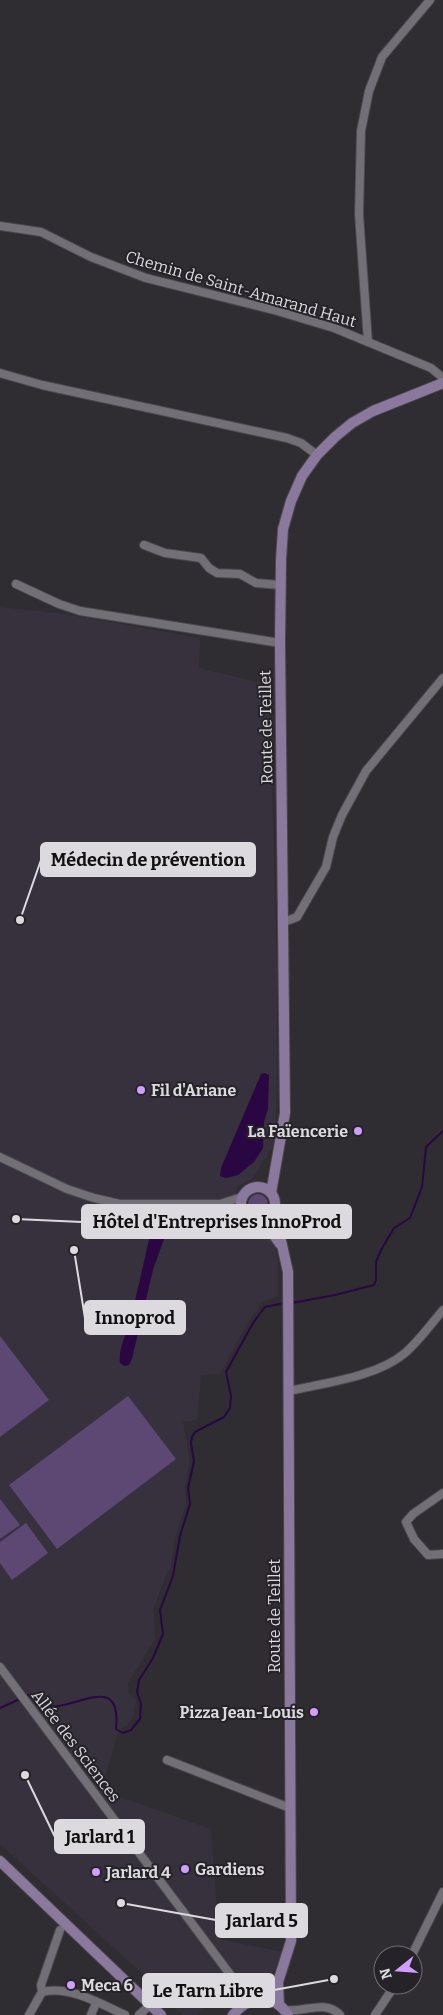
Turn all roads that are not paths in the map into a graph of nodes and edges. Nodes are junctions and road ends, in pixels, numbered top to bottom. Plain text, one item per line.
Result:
1 (430, 0) edge
2 (0, 226) edge
3 (368, 342) junction
4 (0, 373) edge
5 (443, 378) edge
6 (443, 383) edge
7 (317, 455) junction
8 (144, 545) dead end
9 (16, 584) dead end
10 (280, 585) junction
11 (280, 643) junction
12 (443, 678) edge
13 (284, 922) junction
14 (279, 1153) junction
15 (0, 1157) edge
16 (257, 1187) junction
17 (271, 1193) junction
18 (242, 1197) junction
19 (220, 1204) junction
20 (244, 1213) junction
21 (272, 1213) junction
22 (258, 1221) junction
23 (283, 1249) junction
24 (443, 1310) edge
25 (289, 1391) junction
26 (443, 1493) edge
27 (443, 1554) edge
28 (0, 1667) edge
29 (167, 1760) dead end
30 (290, 1808) junction
31 (0, 1861) edge
32 (443, 1892) edge
33 (60, 1930) dead end
34 (417, 1945) edge
35 (278, 1982) junction
36 (238, 1985) junction
37 (42, 1992) junction
38 (388, 1995) edge
39 (258, 1999) junction
40 (96, 2002) junction
41 (151, 2009) edge
42 (284, 2010) edge
43 (304, 2012) edge
44 (234, 2013) edge
45 (29, 2015) edge
46 (91, 2015) edge
47 (125, 2015) edge
48 (140, 2015) edge
49 (161, 2015) edge
50 (340, 2015) edge
51 (375, 2015) edge

1 - 3 street
2 - 3 street, Chemin de Saint-Amarand Haut
3 - 5 street, Chemin de Saint-Amarand Haut
4 - 7 street
6 - 7 main road, Route de Teillet
7 - 10 main road, Route de Teillet
8 - 10 street
9 - 11 street
10 - 11 main road, Route de Teillet
11 - 13 main road, Route de Teillet
12 - 13 street
13 - 14 main road, Route de Teillet
14 - 16 main road, Route de Teillet
14 - 17 main road, Route de Teillet
15 - 19 street
16 - 17 main road
16 - 18 main road
17 - 21 main road
18 - 19 street
18 - 20 main road
19 - 20 street
20 - 22 main road
21 - 22 main road
21 - 23 main road, Route de Teillet
22 - 23 main road, Route de Teillet
23 - 25 main road, Route de Teillet
24 - 25 street
25 - 30 main road, Route de Teillet
26 - 27 street
28 - 36 street, Allée des Sciences
29 - 30 street
30 - 35 main road, Route de Teillet
31 - 41 main road
32 - 34 street
33 - 37 street
35 - 39 main road, Route de Teillet
35 - 42 main road, Route de Teillet
36 - 39 street, Allée des Sciences
36 - 44 street
37 - 40 street
37 - 45 street
38 - 51 street
39 - 42 main road
39 - 44 main road, Route de Teillet
40 - 46 street
40 - 47 street
41 - 48 street
41 - 49 main road
42 - 43 street
43 - 50 street

